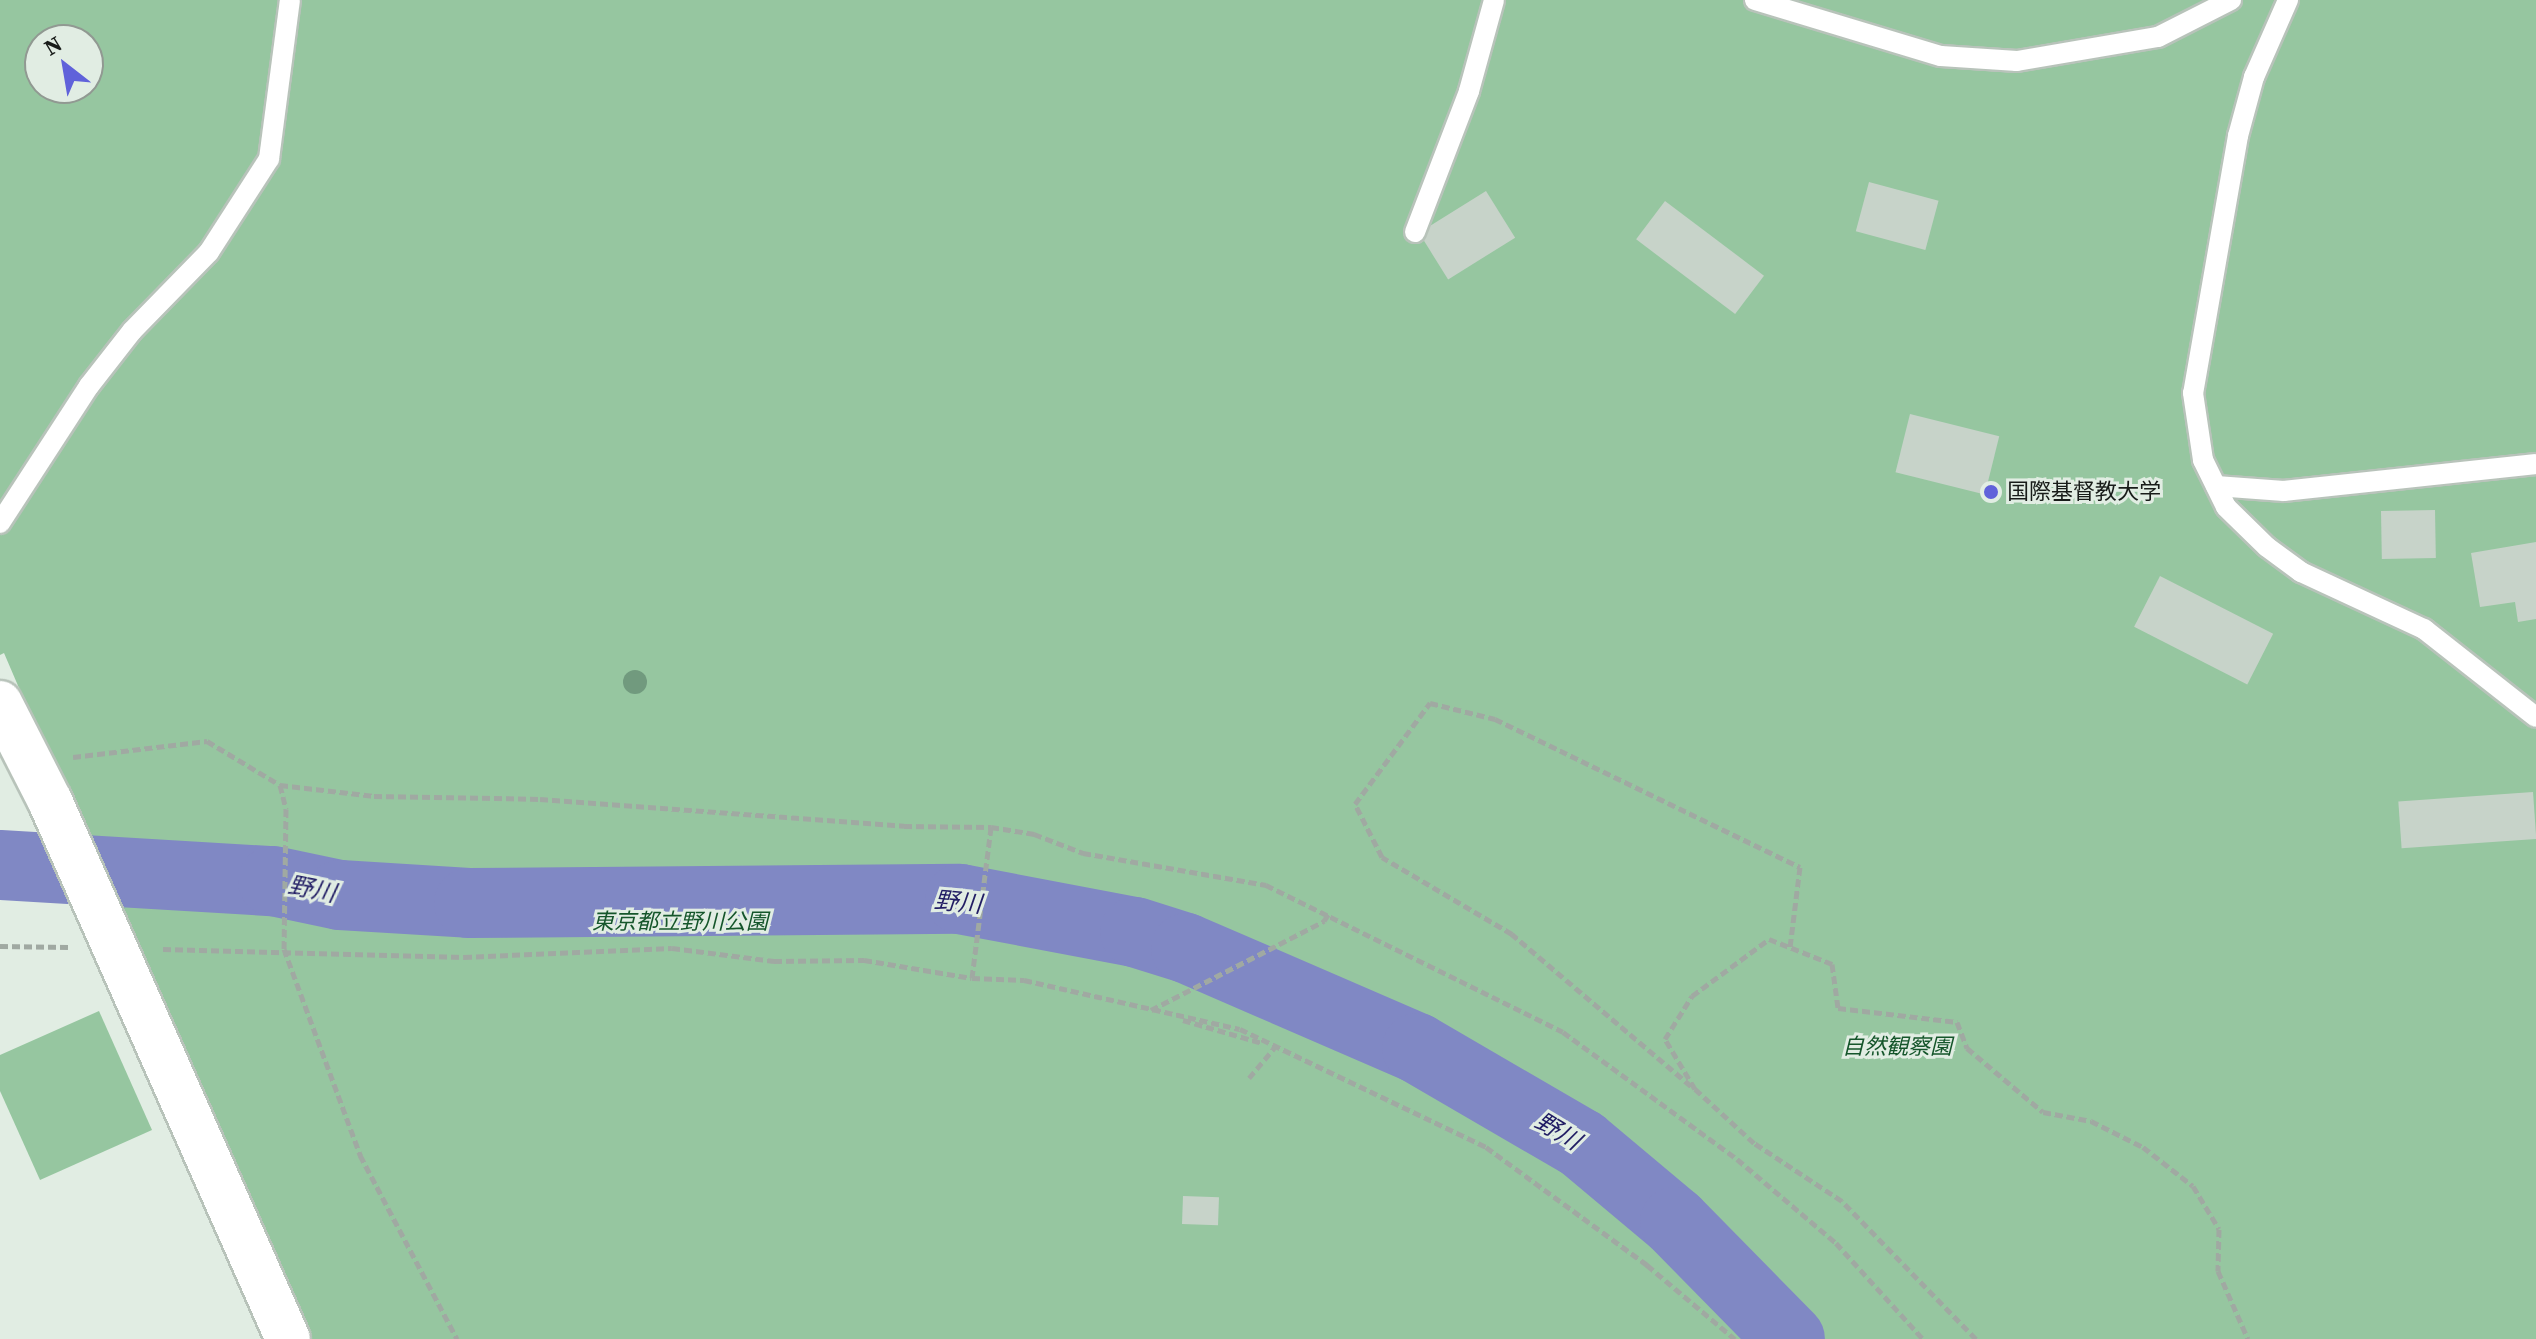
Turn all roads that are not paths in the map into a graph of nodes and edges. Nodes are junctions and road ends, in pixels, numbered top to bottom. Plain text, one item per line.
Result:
1 (290, 0) edge
2 (1494, 0) edge
3 (1755, 0) edge
4 (2231, 0) edge
5 (2288, 0) edge
6 (1415, 232) dead end
7 (2536, 464) edge
8 (2216, 486) junction
9 (0, 523) edge
10 (0, 703) edge
11 (2536, 717) edge
12 (288, 1339) edge

1 - 9 lane
2 - 6 lane
3 - 4 lane
5 - 8 lane
7 - 8 lane
8 - 11 lane
10 - 12 street

